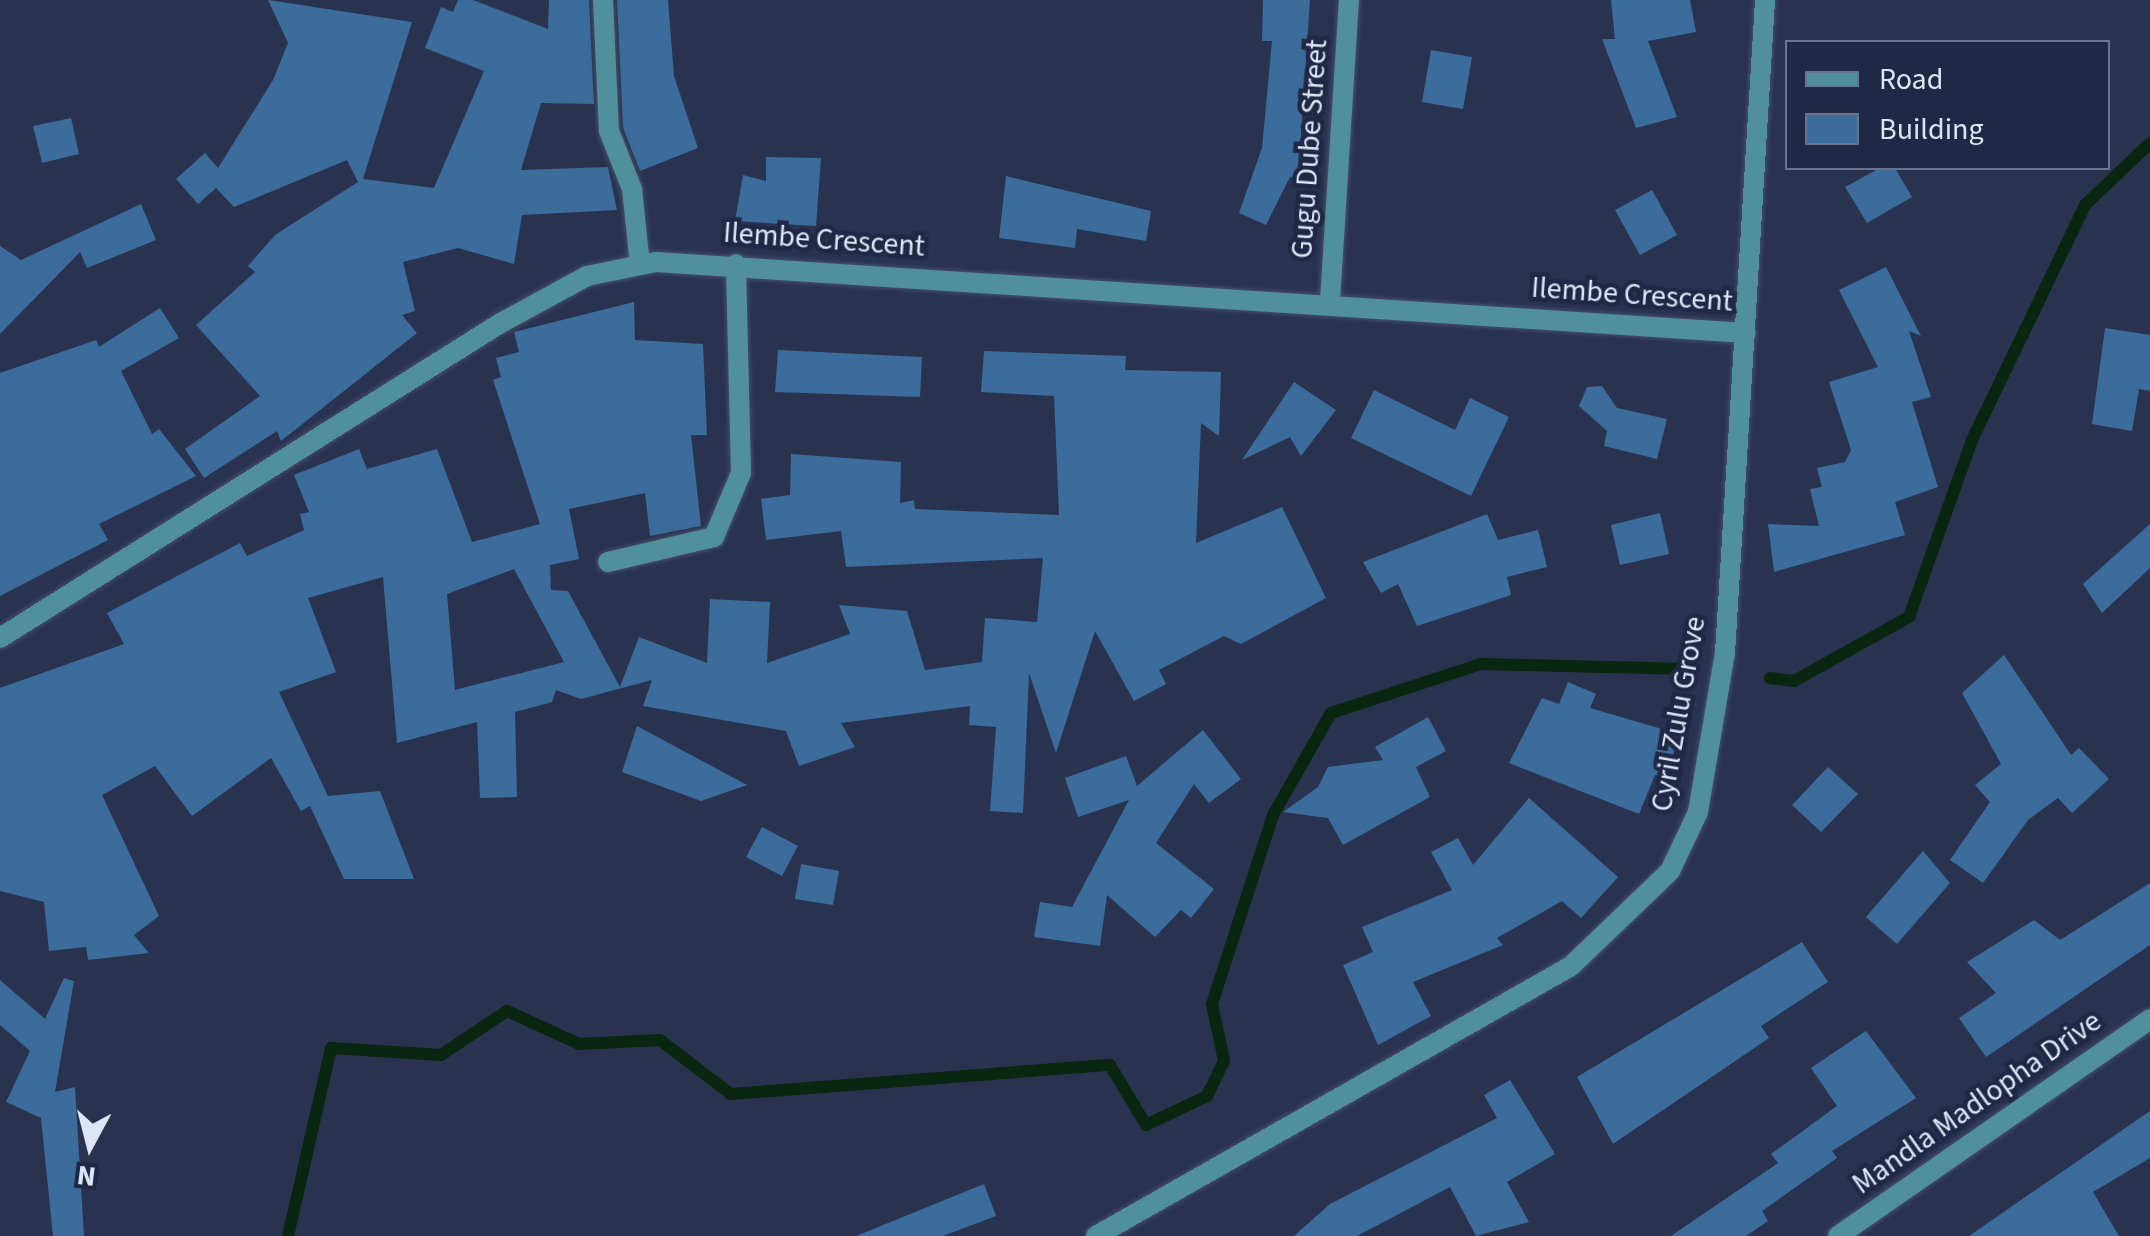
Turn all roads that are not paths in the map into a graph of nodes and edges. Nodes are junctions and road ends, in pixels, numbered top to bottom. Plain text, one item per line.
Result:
1 (603, 0) edge
2 (1349, 0) edge
3 (1765, 0) edge
4 (736, 264) junction
5 (640, 265) junction
6 (1330, 302) junction
7 (1746, 333) junction
8 (608, 562) dead end
9 (0, 638) edge
10 (2150, 1019) edge
11 (1096, 1236) edge
12 (1838, 1236) edge

1 - 5 street
2 - 6 street, Gugu Dube Street
3 - 7 street, Cyril Zulu Grove
4 - 5 street, Ilembe Crescent
4 - 6 street, Ilembe Crescent
4 - 8 street
5 - 9 street, Ilembe Crescent
6 - 7 street, Ilembe Crescent
7 - 11 street, Cyril Zulu Grove
10 - 12 street, Mandla Madlopha Drive

